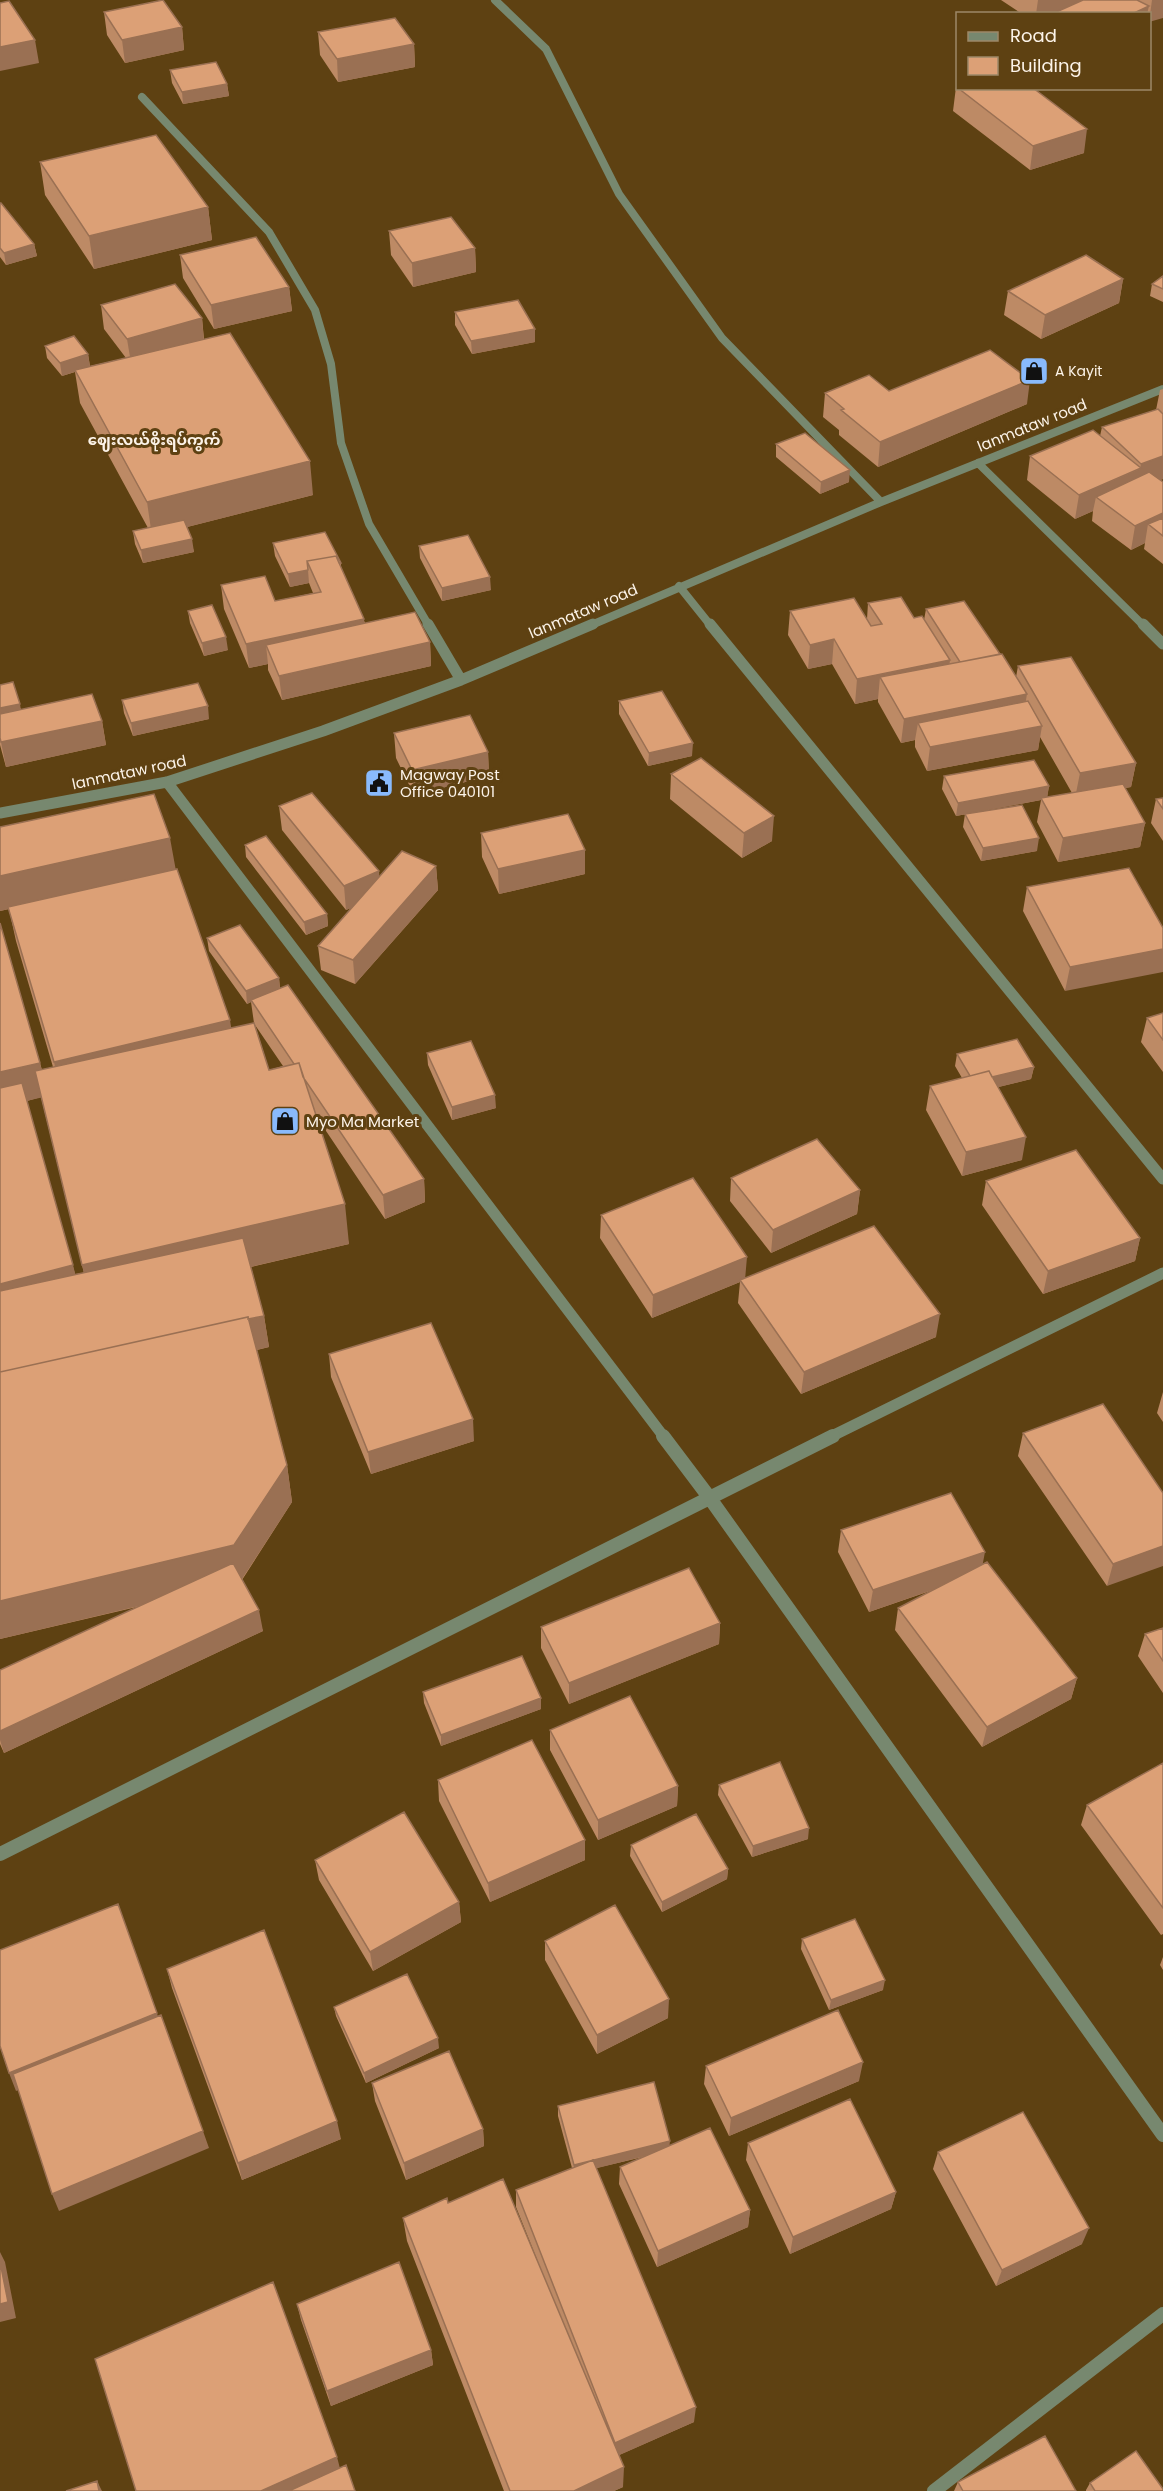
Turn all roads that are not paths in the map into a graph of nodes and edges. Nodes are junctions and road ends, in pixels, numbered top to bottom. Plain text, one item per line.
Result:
1 (495, 0) edge
2 (142, 97) dead end
3 (1163, 389) edge
4 (978, 463) junction
5 (881, 502) junction
6 (679, 586) junction
7 (1163, 644) edge
8 (461, 680) junction
9 (167, 782) junction
10 (0, 813) edge
11 (1163, 1179) edge
12 (1163, 1273) edge
13 (709, 1497) junction
14 (0, 1854) edge
15 (1163, 2135) edge
16 (1163, 2314) edge
17 (934, 2491) edge

1 - 5 street
2 - 8 street
3 - 4 street, lanmataw road
4 - 5 street, lanmataw road
4 - 7 street
5 - 6 street, lanmataw road
6 - 8 street, lanmataw road
6 - 11 street
8 - 9 street, lanmataw road
9 - 10 street, lanmataw road
9 - 13 street
12 - 13 street
13 - 14 street
13 - 15 street
16 - 17 street

